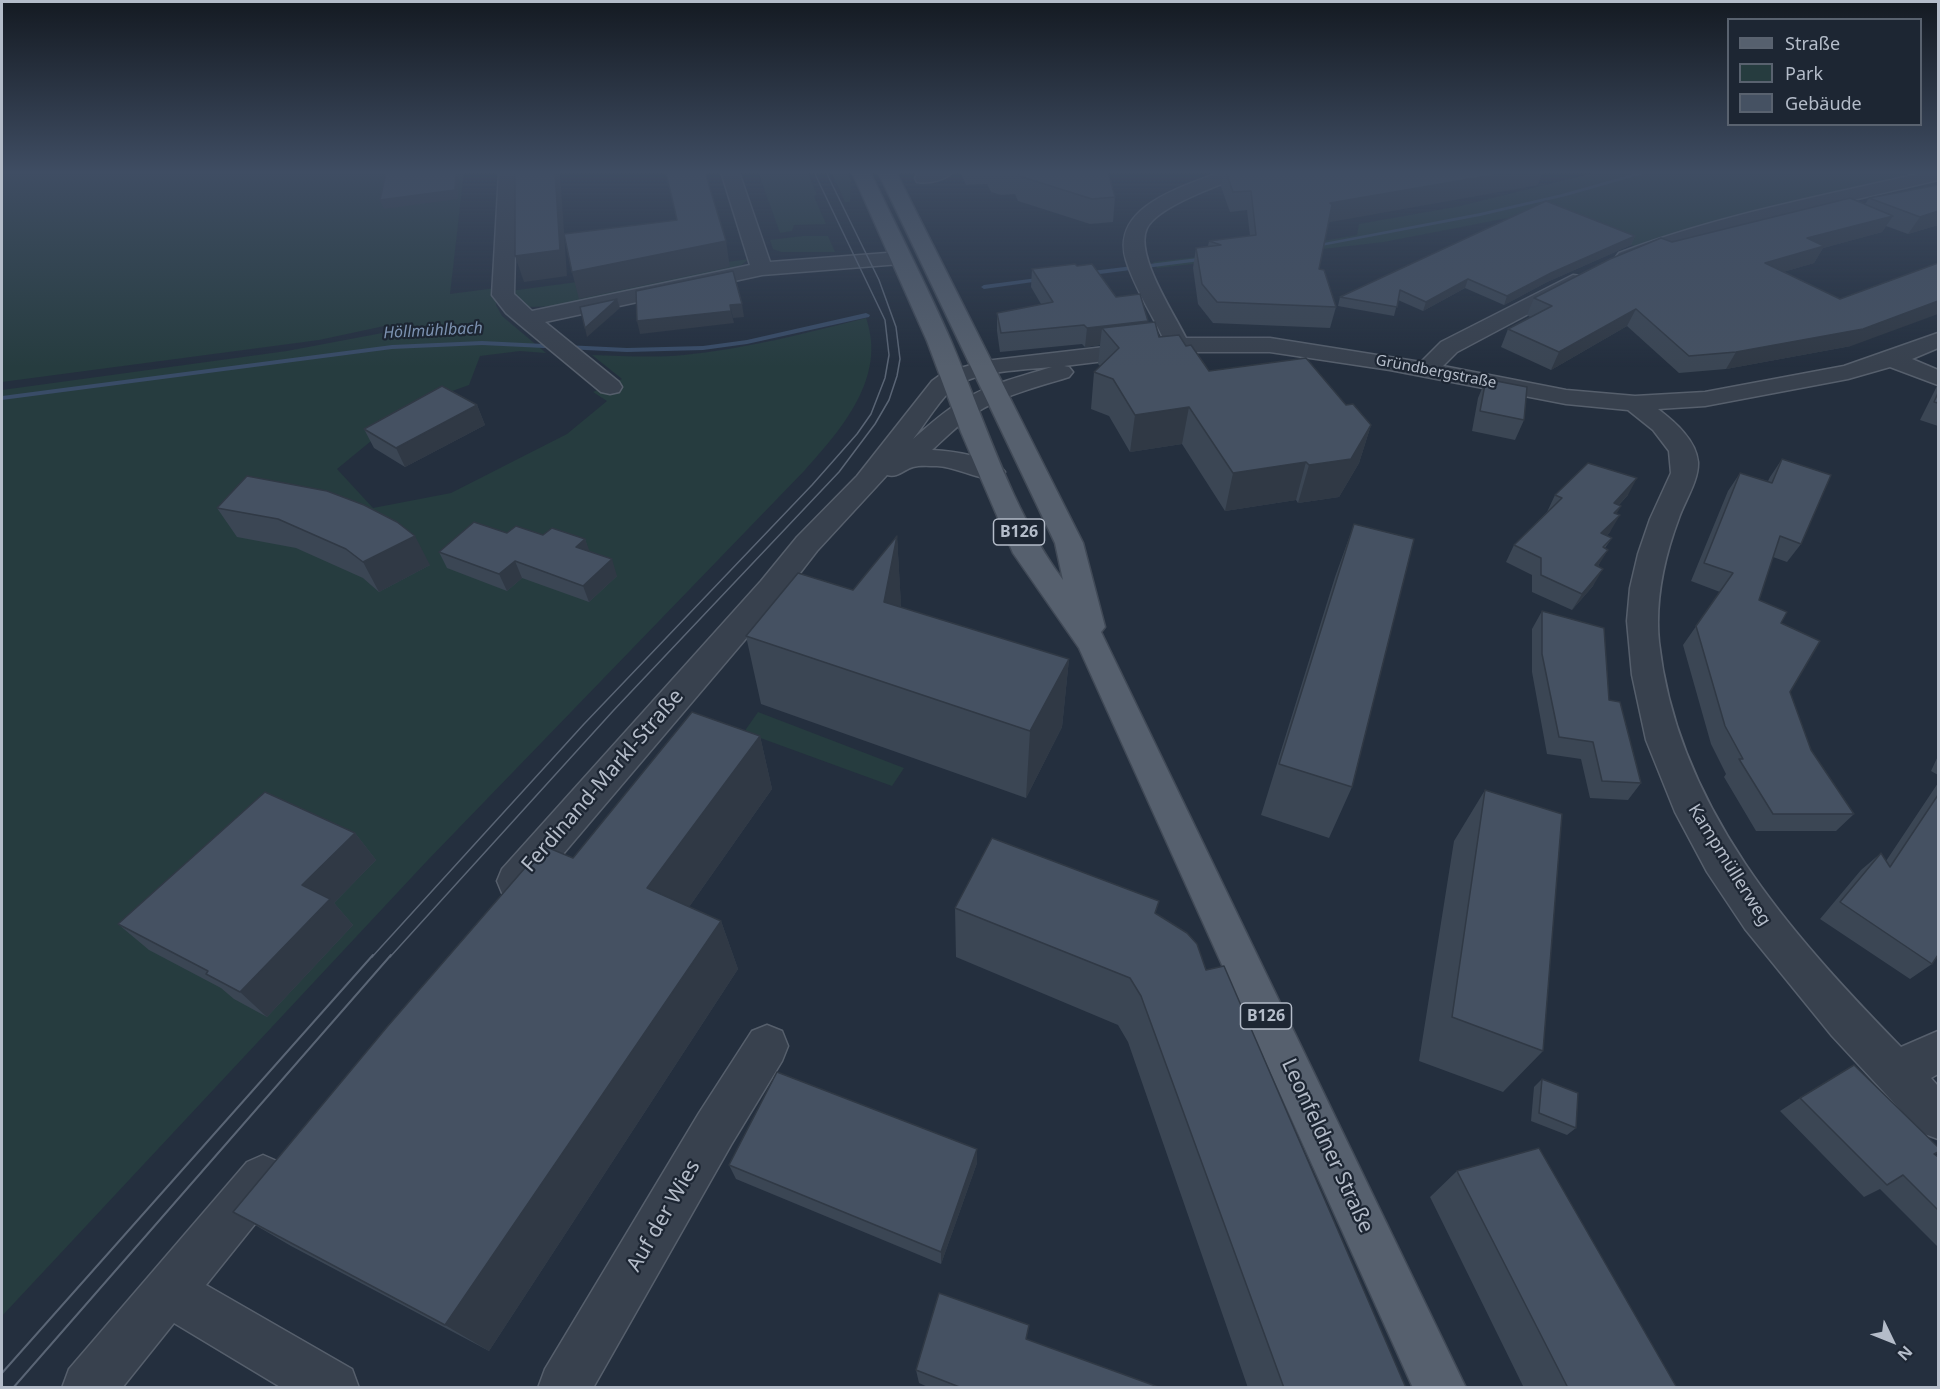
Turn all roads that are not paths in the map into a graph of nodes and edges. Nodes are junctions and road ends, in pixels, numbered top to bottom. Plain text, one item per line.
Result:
1 (505, 237) edge
2 (751, 237) edge
3 (890, 237) edge
4 (919, 237) edge
5 (1134, 237) edge
6 (1682, 237) edge
7 (900, 258) junction
8 (762, 269) junction
9 (527, 319) junction
10 (1938, 340) edge
11 (1178, 345) junction
12 (1892, 359) junction
13 (1431, 371) junction
14 (952, 378) junction
15 (1938, 378) edge
16 (991, 380) junction
17 (610, 387) dead end
18 (1635, 403) junction
19 (965, 408) junction
20 (905, 460) junction
21 (992, 472) junction
22 (867, 482) junction
23 (1093, 644) junction
24 (493, 907) edge
25 (767, 1046) dead end
26 (1938, 1052) edge
27 (1894, 1072) junction
28 (1938, 1117) edge
29 (288, 1149) edge
30 (169, 1292) junction
31 (88, 1388) edge
32 (333, 1388) edge
33 (564, 1388) edge
34 (1440, 1388) edge

1 - 9 street
2 - 8 street
3 - 7 main road, Leonfeldner Straße / B126
4 - 16 main road, Leonfeldner Straße / B126
5 - 11 street
6 - 13 street
7 - 8 street
7 - 14 main road, Leonfeldner Straße / B126
8 - 9 street
9 - 17 street
10 - 12 street, Gründbergstraße
11 - 13 street, Gründbergstraße
11 - 16 street, Gründbergstraße
12 - 15 street
12 - 18 street, Gründbergstraße
13 - 18 street, Gründbergstraße
14 - 16 street
14 - 19 main road, Leonfeldner Straße / B126
14 - 22 street, Ferdinand-Markl-Straße
16 - 19 street
16 - 23 main road, Leonfeldner Straße / B126
18 - 27 street, Kampmüllerweg
19 - 20 street, Ferdinand-Markl-Straße
19 - 21 main road, Leonfeldner Straße / B126
20 - 21 street, Ferdinand-Markl-Straße
20 - 22 street, Ferdinand-Markl-Straße
21 - 23 main road, Leonfeldner Straße / B126
22 - 24 street, Ferdinand-Markl-Straße
23 - 34 main road, Leonfeldner Straße / B126
25 - 33 street, Auf der Wies
26 - 27 street
27 - 28 street, Kampmüllerweg
29 - 30 street
30 - 31 street
30 - 32 street

